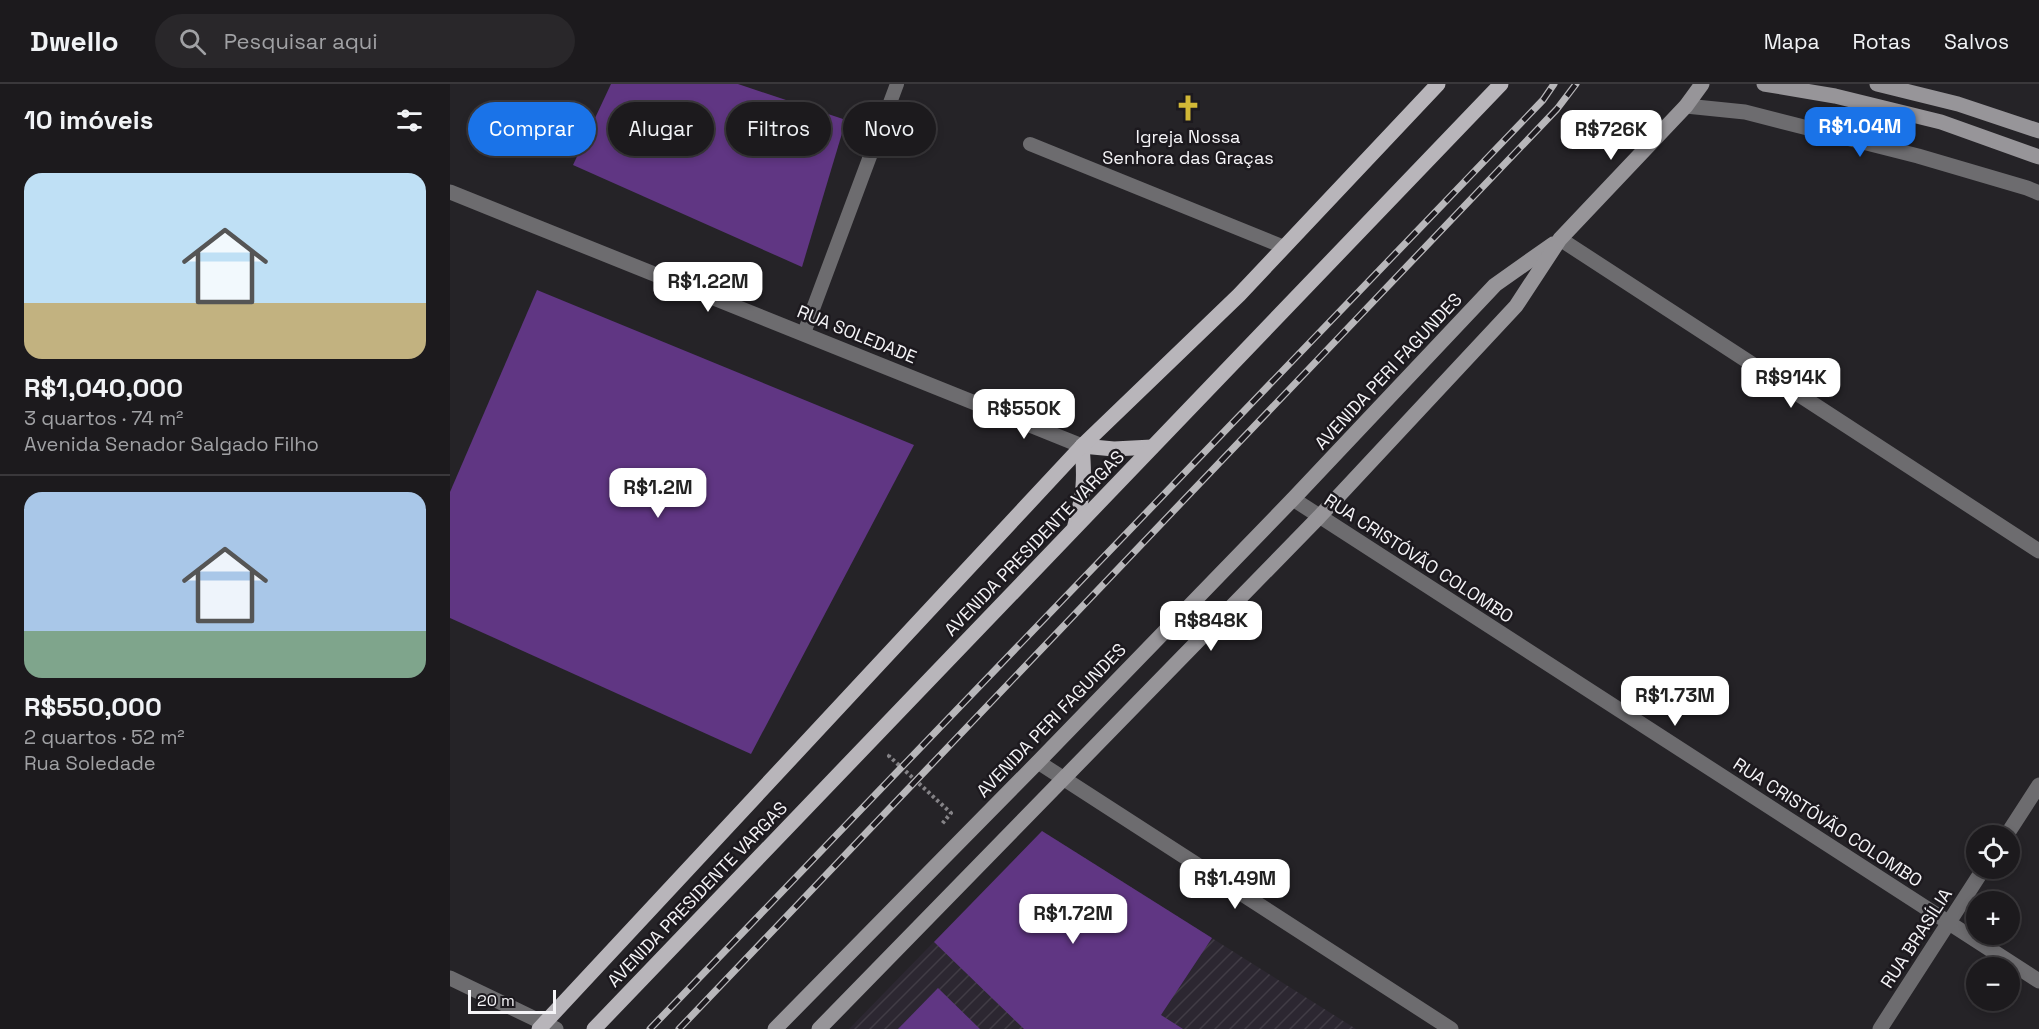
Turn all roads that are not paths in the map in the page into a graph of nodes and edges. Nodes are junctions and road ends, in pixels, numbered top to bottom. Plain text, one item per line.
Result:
1 (897, 84) edge
2 (1438, 84) edge
3 (1702, 84) edge
4 (1764, 84) edge
5 (1877, 84) edge
6 (1495, 85) edge
7 (1686, 106) junction
8 (2039, 131) edge
9 (1030, 144) dead end
10 (2039, 157) edge
11 (450, 192) edge
12 (2039, 193) edge
13 (1560, 239) junction
14 (1284, 247) junction
15 (804, 333) junction
16 (1082, 446) junction
17 (1152, 447) junction
18 (1293, 499) junction
19 (1319, 517) junction
20 (1074, 529) junction
21 (2039, 551) edge
22 (1038, 762) junction
23 (1063, 780) junction
24 (2039, 785) edge
25 (2013, 825) edge
26 (1977, 879) edge
27 (1949, 923) junction
28 (450, 978) edge
29 (2039, 981) edge
30 (546, 1027) edge
31 (594, 1029) edge
32 (775, 1029) edge
33 (819, 1029) edge
34 (1451, 1029) edge
35 (1880, 1029) edge

1 - 15 lane
2 - 14 main road, AVENIDA PRESIDENTE VARGAS
3 - 7 main road, AVENIDA PERI FAGUNDES
4 - 10 main road
5 - 8 main road
6 - 17 main road, AVENIDA PRESIDENTE VARGAS
7 - 12 street
7 - 13 main road, AVENIDA PERI FAGUNDES
9 - 14 lane
11 - 15 street, RUA SOLEDADE
13 - 18 main road, AVENIDA PERI FAGUNDES
13 - 19 main road, AVENIDA PERI FAGUNDES
13 - 21 street
14 - 16 main road, AVENIDA PRESIDENTE VARGAS
15 - 16 street, RUA SOLEDADE
16 - 17 main road
16 - 20 main road
16 - 30 main road, AVENIDA PRESIDENTE VARGAS
17 - 20 main road, AVENIDA PRESIDENTE VARGAS
18 - 19 street, RUA CRISTÓVÃO COLOMBO
18 - 22 main road, AVENIDA PERI FAGUNDES
19 - 23 main road, AVENIDA PERI FAGUNDES
19 - 27 street, RUA CRISTÓVÃO COLOMBO
20 - 31 main road, AVENIDA PRESIDENTE VARGAS
22 - 23 street
22 - 32 main road, AVENIDA PERI FAGUNDES
23 - 33 main road, AVENIDA PERI FAGUNDES
23 - 34 street
24 - 25 street
26 - 27 street, RUA BRASÍLIA
27 - 29 street, RUA CRISTÓVÃO COLOMBO
27 - 35 street, RUA BRASÍLIA
28 - 30 street

